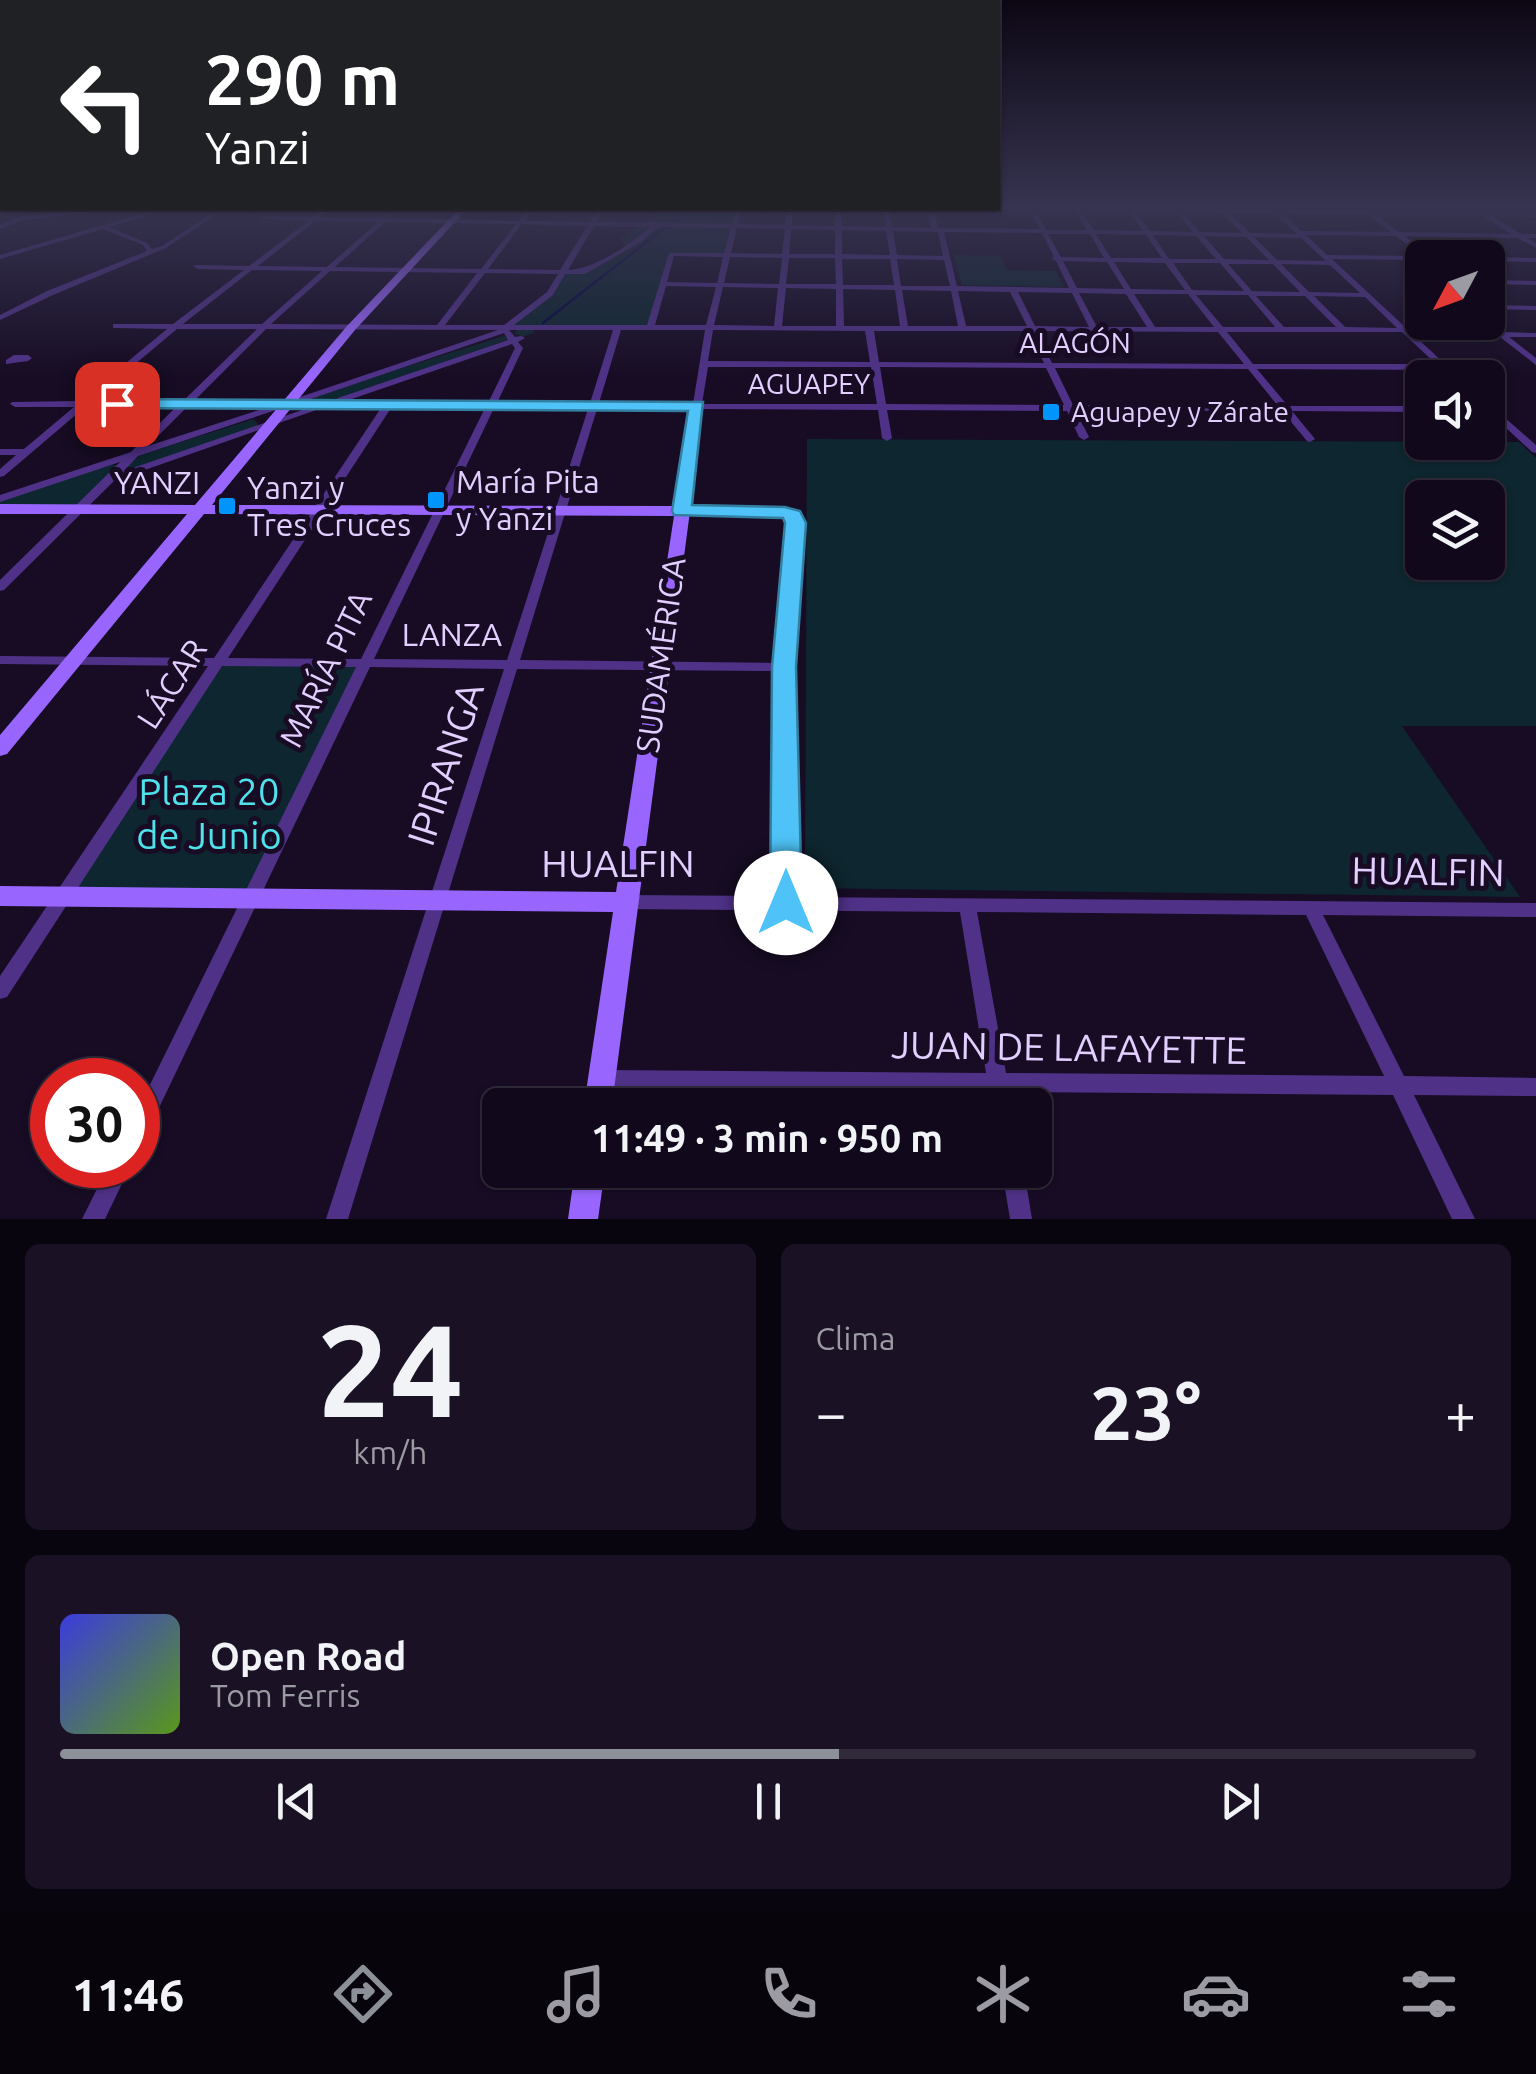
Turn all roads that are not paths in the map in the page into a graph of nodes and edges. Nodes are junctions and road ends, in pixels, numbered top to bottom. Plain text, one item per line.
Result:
1 (121, 263) edge
2 (256, 263) edge
3 (335, 263) edge
4 (411, 263) edge
5 (490, 263) edge
6 (567, 263) edge
7 (597, 263) edge
8 (668, 263) edge
9 (725, 263) edge
10 (785, 263) edge
11 (839, 263) edge
12 (894, 263) edge
13 (949, 263) edge
14 (1057, 263) edge
15 (1112, 263) edge
16 (1168, 263) edge
17 (1223, 263) edge
18 (1270, 263) edge
19 (1276, 263) joint
20 (1331, 263) edge
21 (198, 266) dead end
22 (249, 268) junction
23 (329, 268) junction
24 (404, 270) junction
25 (484, 271) junction
26 (562, 272) junction
27 (1505, 282) edge
28 (1536, 282) edge
29 (662, 284) junction
30 (719, 285) junction
31 (782, 286) junction
32 (840, 286) junction
33 (898, 287) junction
34 (956, 287) junction
35 (1012, 288) junction
36 (1072, 290) junction
37 (1128, 291) junction
38 (1190, 292) junction
39 (1251, 293) junction
40 (1306, 294) junction
41 (1366, 295) junction
42 (1505, 307) edge
43 (1536, 308) edge
44 (0, 318) edge
45 (116, 326) dead end
46 (174, 327) junction
47 (263, 327) junction
48 (351, 328) junction
49 (438, 328) junction
50 (504, 328) junction
51 (552, 328) junction
52 (618, 328) junction
53 (650, 328) junction
54 (708, 328) junction
55 (778, 328) junction
56 (840, 328) junction
57 (869, 328) junction
58 (904, 328) junction
59 (962, 328) junction
60 (1029, 329) junction
61 (1405, 329) edge
62 (1094, 330) junction
63 (1153, 330) junction
64 (1220, 330) junction
65 (1284, 330) junction
66 (1343, 330) junction
67 (1405, 330) edge
68 (1505, 334) edge
69 (1536, 336) edge
70 (1505, 337) edge
71 (516, 340) junction
72 (1417, 340) edge
73 (1438, 360) edge
74 (1536, 362) edge
75 (704, 364) junction
76 (874, 365) junction
77 (1047, 366) junction
78 (1251, 366) junction
79 (1405, 367) edge
80 (15, 404) dead end
81 (83, 404) junction
82 (286, 404) junction
83 (329, 404) junction
84 (184, 405) junction
85 (388, 405) junction
86 (491, 406) junction
87 (592, 406) junction
88 (697, 406) junction
89 (883, 407) junction
90 (1068, 408) junction
91 (1286, 409) junction
92 (1405, 410) edge
93 (1505, 422) edge
94 (270, 424) junction
95 (1084, 437) dead end
96 (888, 438) dead end
97 (1310, 438) dead end
98 (1536, 450) edge
99 (0, 452) edge
100 (26, 452) junction
101 (138, 453) junction
102 (0, 474) edge
103 (111, 478) junction
104 (0, 499) edge
105 (79, 510) junction
106 (199, 510) junction
107 (318, 511) junction
108 (439, 511) junction
109 (561, 511) junction
110 (682, 511) junction
111 (0, 512) edge
112 (0, 587) edge
113 (0, 660) edge
114 (220, 660) junction
115 (72, 661) junction
116 (366, 662) junction
117 (512, 662) junction
118 (658, 663) junction
119 (784, 667) junction
120 (0, 748) edge
121 (0, 896) edge
122 (62, 896) junction
123 (252, 898) junction
124 (436, 901) junction
125 (626, 902) junction
126 (786, 903) junction
127 (968, 907) junction
128 (1311, 908) junction
129 (1536, 910) edge
130 (0, 991) edge
131 (997, 1082) junction
132 (160, 1085) edge
133 (1400, 1086) junction
134 (601, 1088) edge
135 (759, 1088) edge
136 (998, 1088) edge
137 (1536, 1088) edge
138 (108, 1188) edge
139 (587, 1188) edge
140 (1015, 1188) edge
141 (93, 1219) edge
142 (337, 1219) edge
143 (583, 1219) edge
144 (1021, 1219) edge
145 (1464, 1219) edge

1 - 44 street
2 - 22 street
3 - 23 street
4 - 24 street
5 - 25 street
6 - 26 street
7 - 26 street
8 - 29 street
9 - 30 street, SUDAMÉRICA
10 - 31 street
11 - 32 street
12 - 33 street
13 - 34 street
14 - 36 street
15 - 37 street
16 - 38 street
17 - 39 street
18 - 19 street
19 - 40 street
20 - 41 street
21 - 22 street
22 - 23 street
22 - 46 street
23 - 24 street
23 - 47 street
24 - 25 street
24 - 48 street
25 - 26 street
25 - 49 street
26 - 50 street
27 - 28 street
29 - 30 street
29 - 53 street
30 - 31 street
30 - 54 street, SUDAMÉRICA
31 - 32 street
31 - 55 street
32 - 33 street
32 - 56 street
33 - 34 street
33 - 58 street
34 - 35 street
34 - 59 street
35 - 36 street
35 - 60 street
36 - 37 street
36 - 62 street
37 - 38 street
37 - 63 street
38 - 39 street
38 - 64 street
39 - 40 street
39 - 65 street
40 - 41 street
40 - 66 street
41 - 61 street
42 - 43 street
45 - 46 street
46 - 47 street
46 - 81 street
47 - 48 street
47 - 84 street
48 - 49 street
48 - 82 street
49 - 50 street
50 - 51 street
50 - 71 street
50 - 82 street
51 - 52 street
51 - 71 street
52 - 53 street
52 - 87 street, IPIRANGA
53 - 54 street
54 - 55 street
54 - 75 street, SUDAMÉRICA
55 - 56 street
56 - 57 street
57 - 58 street
57 - 76 street
58 - 59 street
59 - 60 street
60 - 62 street
60 - 77 street
62 - 63 street
63 - 64 street
64 - 65 street
64 - 78 street
65 - 66 street
66 - 67 street
68 - 69 street
70 - 74 street
71 - 83 street
71 - 86 street, MARÍA PITA
72 - 73 street
75 - 76 street, ALAGÓN
75 - 88 street, SUDAMÉRICA
76 - 77 street, ALAGÓN
76 - 89 street
77 - 78 street, ALAGÓN
77 - 90 street
78 - 79 street, ALAGÓN
78 - 91 street
80 - 81 street, AGUAPEY
81 - 84 street, AGUAPEY
81 - 100 street
82 - 83 street, AGUAPEY
82 - 84 street, AGUAPEY
82 - 94 street
82 - 101 street
83 - 85 street, AGUAPEY
83 - 94 street
84 - 101 street
85 - 86 street, AGUAPEY
85 - 107 street, LÁCAR
86 - 87 street, AGUAPEY
86 - 108 street, MARÍA PITA
87 - 88 street, AGUAPEY
87 - 109 street, IPIRANGA
88 - 89 street, AGUAPEY
88 - 110 street, SUDAMÉRICA
89 - 90 street, AGUAPEY
89 - 96 street
90 - 91 street, AGUAPEY
90 - 95 street
91 - 92 street, AGUAPEY
91 - 97 street
93 - 98 street
94 - 103 street
94 - 106 street
99 - 100 street
100 - 102 street
101 - 103 street
101 - 104 street
103 - 105 street
105 - 106 street, YANZI
105 - 111 street, YANZI
105 - 112 street
106 - 107 street, YANZI
106 - 115 street
107 - 108 street, YANZI
107 - 114 street, LÁCAR
108 - 109 street, YANZI
108 - 116 street, MARÍA PITA
109 - 110 street, YANZI
109 - 117 street, IPIRANGA
110 - 118 street, SUDAMÉRICA
110 - 119 street, YANZI
113 - 115 street, LANZA
114 - 115 street, LANZA
114 - 116 street, LANZA
114 - 122 street, LÁCAR
115 - 120 street
116 - 117 street, LANZA
116 - 123 street, MARÍA PITA
117 - 118 street, LANZA
117 - 124 street, IPIRANGA
118 - 119 street, LANZA
118 - 125 street, SUDAMÉRICA
119 - 126 street
121 - 122 street, HUALFIN
122 - 123 street, HUALFIN
122 - 130 street, LÁCAR
123 - 124 street, HUALFIN
123 - 132 street, MARÍA PITA
124 - 125 street, HUALFIN
124 - 142 street, IPIRANGA
125 - 126 street, HUALFIN
125 - 134 street, SUDAMÉRICA
126 - 127 street, HUALFIN
127 - 128 street, HUALFIN
127 - 131 street
128 - 129 street, HUALFIN
128 - 133 street
131 - 133 street, JUAN DE LAFAYETTE
131 - 135 street, JUAN DE LAFAYETTE
131 - 136 street
133 - 137 street, JUAN DE LAFAYETTE
133 - 145 street
138 - 141 street
139 - 143 street
140 - 144 street

